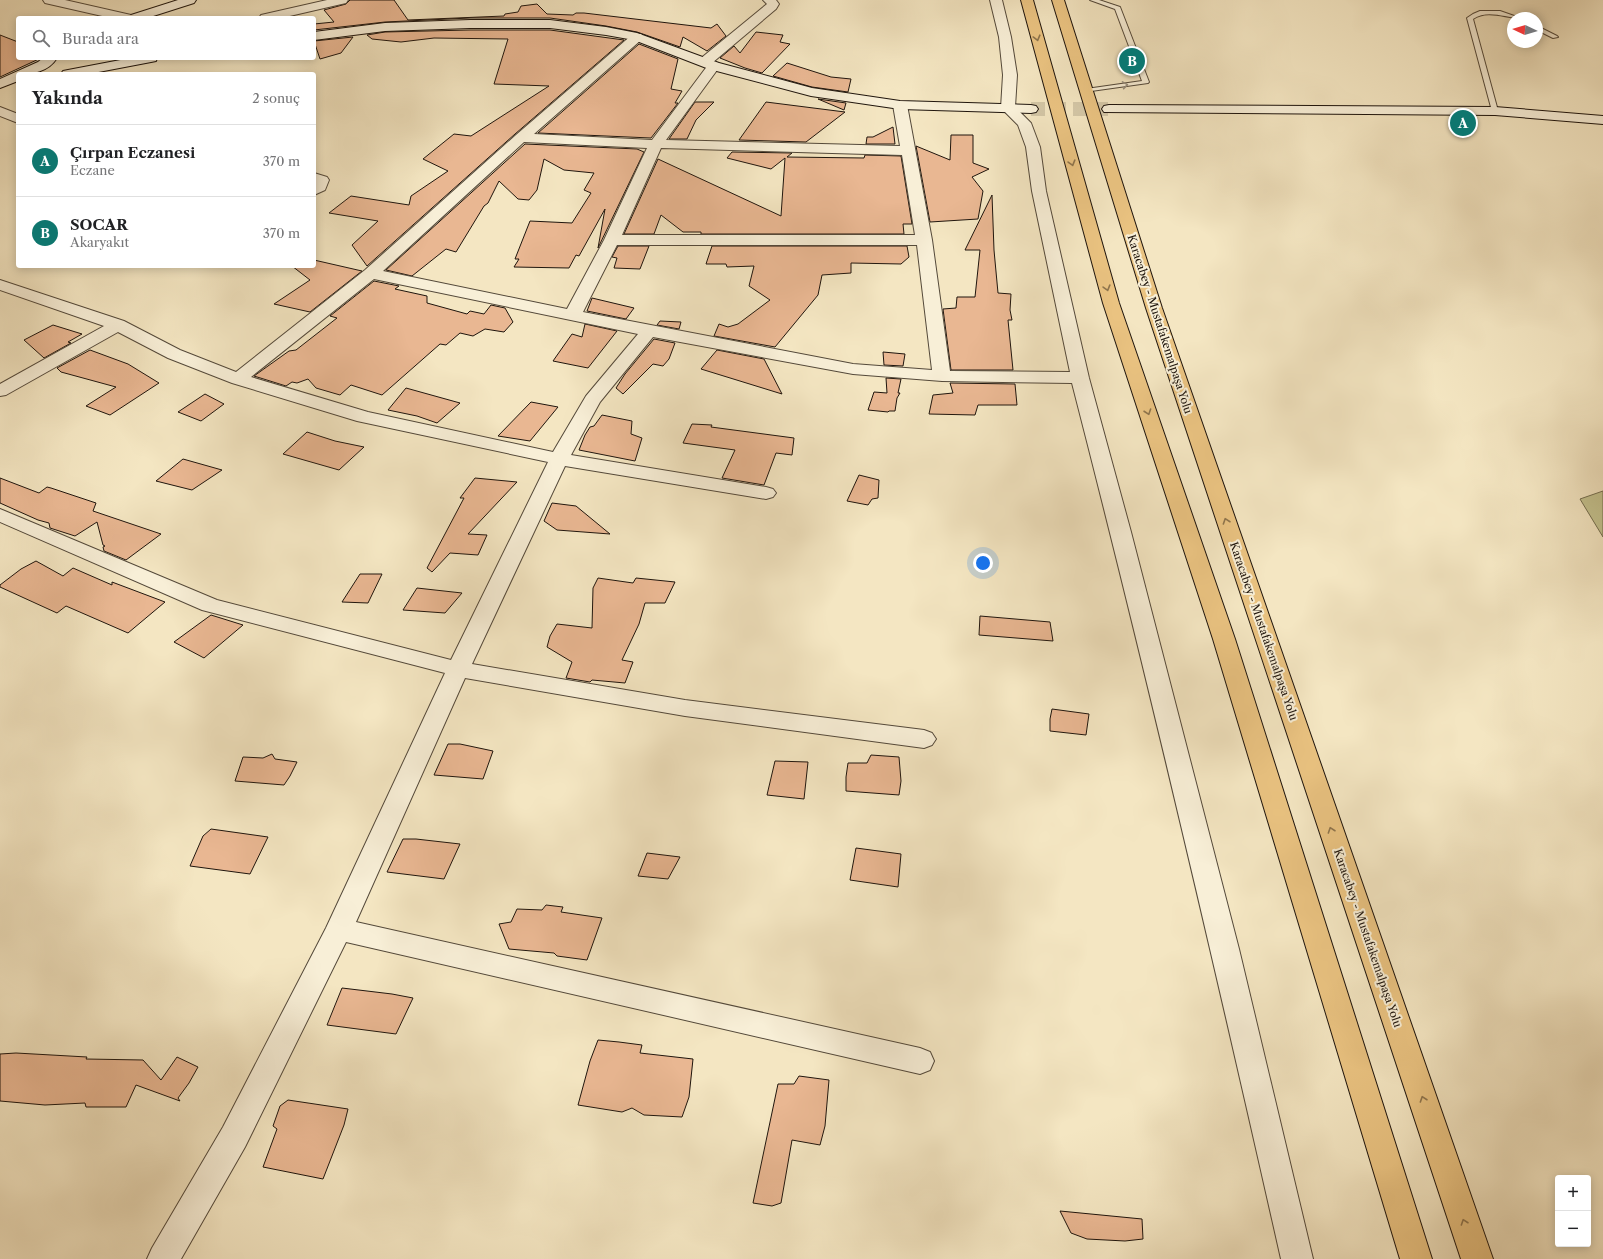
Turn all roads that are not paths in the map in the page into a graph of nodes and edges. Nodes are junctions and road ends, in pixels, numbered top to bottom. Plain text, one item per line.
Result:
1 (49, 0) edge
2 (190, 0) edge
3 (342, 0) edge
4 (769, 0) edge
5 (996, 0) edge
6 (1027, 0) edge
7 (1058, 0) edge
8 (1093, 0) edge
9 (1507, 15) edge
10 (118, 16) edge
11 (140, 16) edge
12 (274, 16) edge
13 (1543, 31) edge
14 (316, 36) edge
15 (637, 37) junction
16 (1555, 37) dead end
17 (49, 60) edge
18 (141, 60) edge
19 (710, 64) junction
20 (28, 72) edge
21 (78, 72) edge
22 (16, 77) edge
23 (0, 84) edge
24 (16, 86) edge
25 (0, 90) edge
26 (1086, 91) junction
27 (900, 105) junction
28 (1008, 108) junction
29 (1031, 109) tunnel mouth
30 (1109, 109) tunnel mouth
31 (0, 111) edge
32 (1495, 111) junction
33 (16, 118) edge
34 (1603, 120) edge
35 (521, 138) junction
36 (656, 144) junction
37 (908, 151) junction
38 (316, 178) edge
39 (316, 190) edge
40 (612, 240) junction
41 (924, 240) junction
42 (372, 273) junction
43 (0, 285) edge
44 (573, 314) junction
45 (118, 325) junction
46 (649, 331) junction
47 (942, 376) junction
48 (1080, 378) junction
49 (238, 379) junction
50 (0, 392) edge
51 (559, 459) junction
52 (766, 493) dead end
53 (0, 515) edge
54 (458, 669) junction
55 (924, 739) dead end
56 (339, 928) junction
57 (920, 1061) dead end
58 (163, 1259) edge
59 (1297, 1259) edge
60 (1416, 1259) edge
61 (1477, 1259) edge

1 - 10 street
2 - 11 street
3 - 12 street
4 - 19 street
5 - 28 street
6 -> 60 highway
7 - 26 highway, Karacabey - Mustafakemalpaşa Yolu
26 -> 8 lane
9 - 32 lane
13 - 16 lane
14 - 15 street
15 - 19 street
15 - 35 street
17 - 20 street
18 - 21 street
19 - 27 street
19 - 36 street
22 - 23 street
24 - 25 street
61 -> 26 highway, Karacabey - Mustafakemalpaşa Yolu
27 - 28 street
27 - 37 street
28 - 29 street
28 - 48 street
30 - 32 street
31 - 33 street
32 - 34 street
35 - 36 street
35 - 42 street
36 - 37 street
36 - 40 street
37 - 41 street
38 - 39 street
40 - 41 street
40 - 44 street
41 - 47 street
42 - 44 street
42 - 49 street
43 - 45 street
44 - 46 street
45 - 49 street
45 - 50 street
46 - 47 street
46 - 51 street
47 - 48 street
48 - 59 street
49 - 51 street
51 - 52 street
51 - 54 street
53 - 54 street
54 - 55 street
54 - 56 street
56 - 57 street
56 - 58 street

